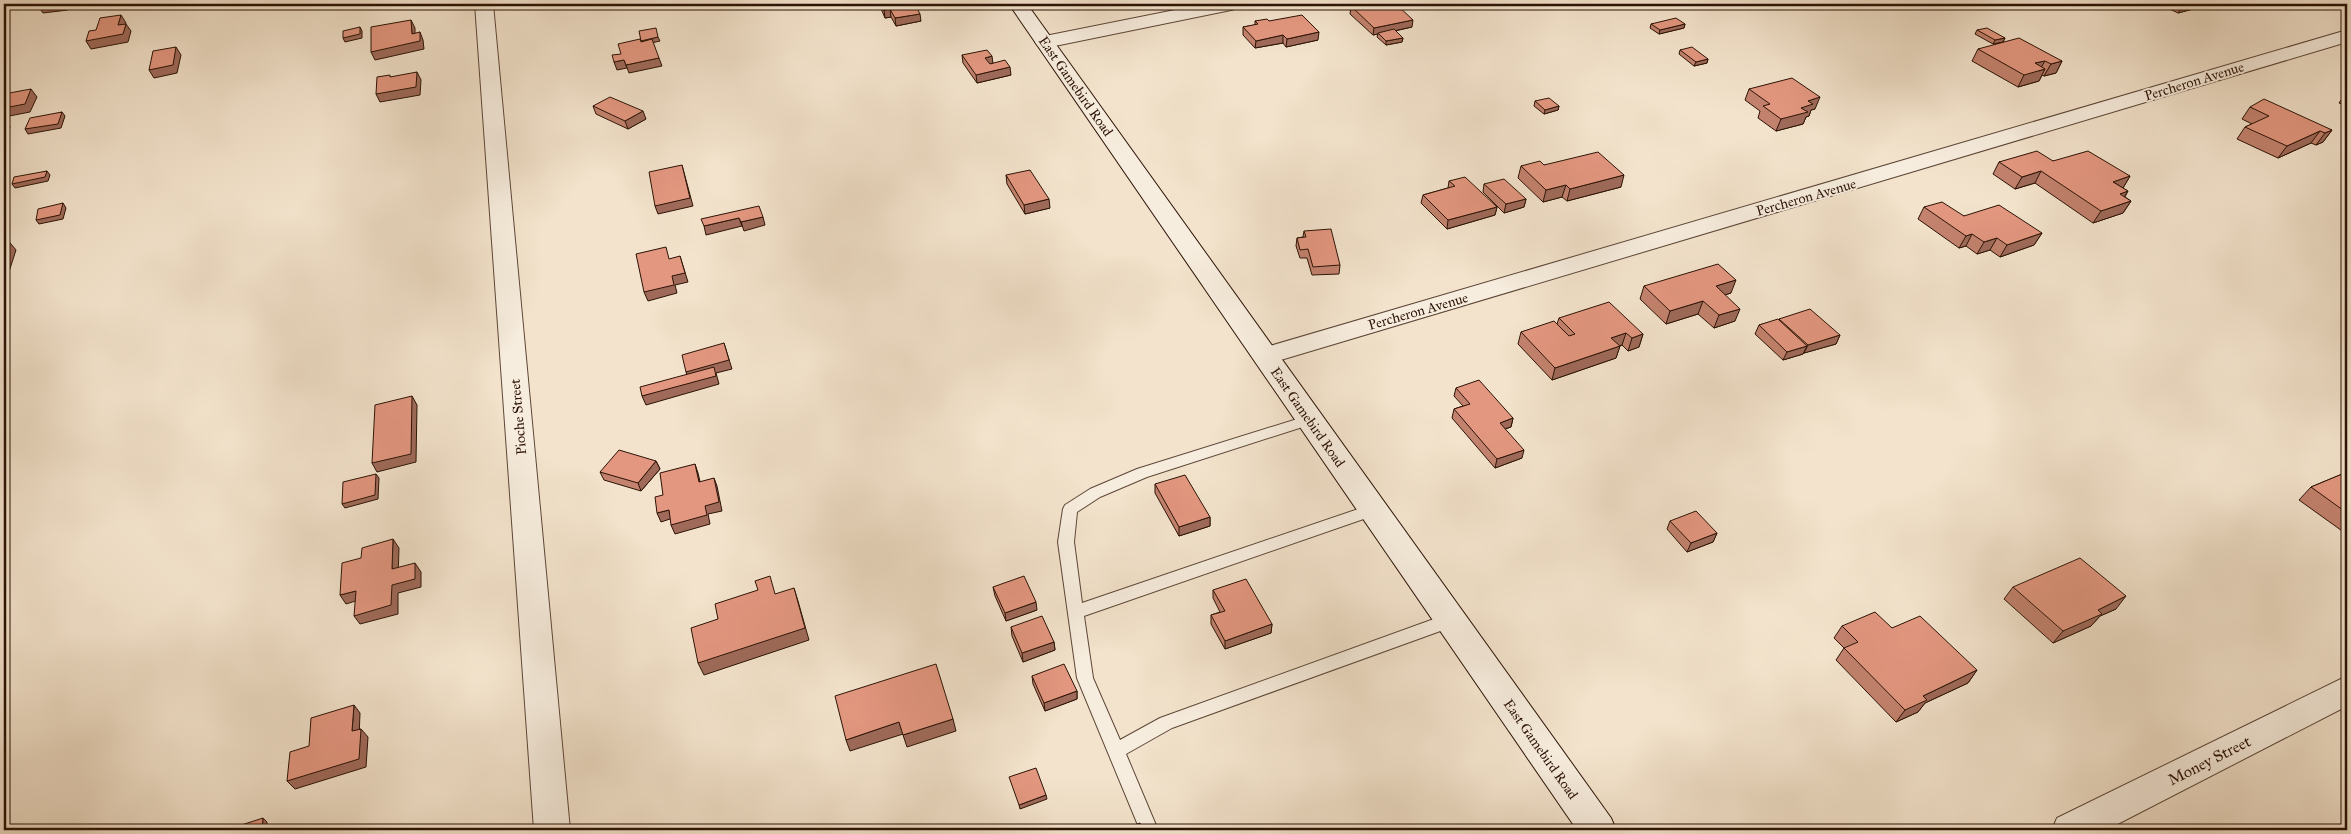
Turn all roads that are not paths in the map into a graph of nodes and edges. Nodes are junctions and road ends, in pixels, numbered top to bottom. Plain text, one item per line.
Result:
1 (484, 4) edge
2 (1018, 4) edge
3 (1231, 4) edge
4 (2347, 36) edge
5 (1045, 42) junction
6 (1265, 356) junction
7 (1310, 420) junction
8 (1374, 510) junction
9 (1076, 612) junction
10 (1451, 620) junction
11 (2347, 690) edge
12 (1115, 751) junction
13 (552, 830) edge
14 (1149, 830) edge
15 (1598, 830) edge
16 (2070, 830) edge

1 - 13 street, Pioche Street
2 - 5 street, East Gamebird Road
3 - 5 street
4 - 6 street, Percheron Avenue
5 - 6 street, East Gamebird Road
6 - 7 street, East Gamebird Road
7 - 8 street, East Gamebird Road
7 - 9 lane
8 - 9 lane
8 - 10 street, East Gamebird Road
9 - 12 lane
10 - 12 lane
10 - 15 street, East Gamebird Road
11 - 16 street, Money Street
12 - 14 lane

